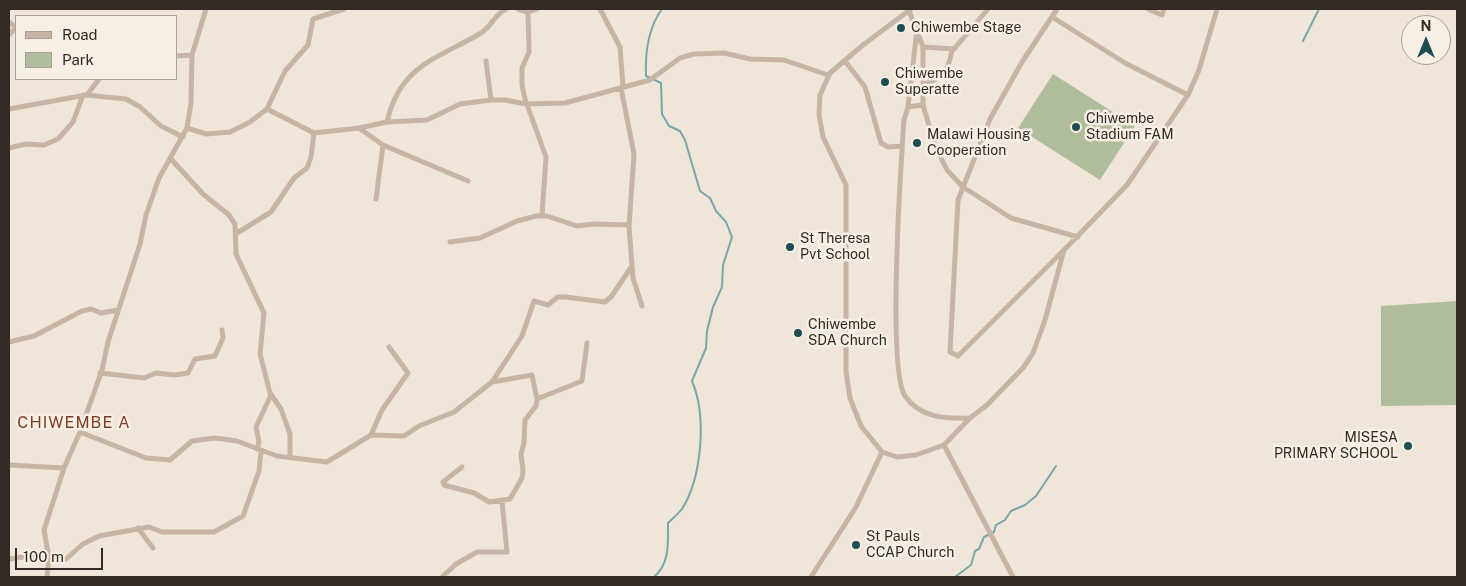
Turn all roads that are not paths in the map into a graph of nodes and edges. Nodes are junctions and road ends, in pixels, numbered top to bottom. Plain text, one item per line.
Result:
1 (206, 9) edge
2 (344, 9) edge
3 (506, 9) edge
4 (518, 9) edge
5 (537, 9) edge
6 (600, 9) edge
7 (988, 9) edge
8 (1057, 9) edge
9 (1148, 9) edge
10 (1164, 9) edge
11 (1217, 9) edge
12 (910, 10) edge
13 (528, 12) junction
14 (1052, 17) junction
15 (917, 28) junction
16 (923, 47) junction
17 (952, 50) junction
18 (192, 55) junction
19 (178, 56) edge
20 (486, 61) dead end
21 (845, 62) junction
22 (828, 75) junction
23 (98, 80) edge
24 (923, 85) junction
25 (622, 88) junction
26 (85, 95) junction
27 (1188, 95) junction
28 (491, 100) junction
29 (526, 104) junction
30 (923, 105) junction
31 (908, 107) junction
32 (9, 109) edge
33 (267, 109) junction
34 (387, 122) junction
35 (187, 128) junction
36 (359, 128) junction
37 (314, 133) junction
38 (183, 137) junction
39 (383, 145) junction
40 (902, 146) junction
41 (9, 148) edge
42 (171, 159) junction
43 (468, 181) dead end
44 (963, 187) junction
45 (376, 199) dead end
46 (542, 216) junction
47 (629, 225) junction
48 (237, 233) junction
49 (1078, 238) junction
50 (450, 242) dead end
51 (1064, 250) junction
52 (632, 266) junction
53 (642, 306) dead end
54 (118, 310) junction
55 (222, 330) dead end
56 (9, 342) edge
57 (587, 343) dead end
58 (389, 347) dead end
59 (100, 374) junction
60 (492, 382) junction
61 (271, 395) junction
62 (537, 399) junction
63 (970, 418) junction
64 (80, 432) junction
65 (372, 435) junction
66 (944, 445) junction
67 (259, 450) junction
68 (882, 452) junction
69 (290, 456) junction
70 (9, 465) edge
71 (462, 467) dead end
72 (64, 468) junction
73 (502, 501) junction
74 (138, 528) junction
75 (153, 548) dead end
76 (10, 558) edge
77 (49, 558) junction
78 (47, 577) edge
79 (442, 577) edge
80 (812, 577) edge
81 (1013, 577) edge

1 - 18 street
2 - 33 street
3 - 34 street
4 - 13 street
5 - 13 street
6 - 25 street
7 - 17 street
8 - 14 street
9 - 10 street
11 - 27 street
12 - 15 street
12 - 21 street
13 - 29 street
14 - 27 street
14 - 44 street
15 - 16 street
15 - 31 street
16 - 17 street
16 - 24 street
17 - 24 street
18 - 19 street
18 - 35 street
20 - 28 street
21 - 22 street
21 - 40 street
22 - 25 street
22 - 68 street
23 - 26 street
24 - 30 street
25 - 29 street
25 - 47 street
26 - 32 street
26 - 38 street
26 - 41 street
27 - 49 street
28 - 29 street
28 - 34 street
29 - 46 street
30 - 31 street
30 - 44 street
31 - 40 street
33 - 35 street
33 - 37 street
34 - 36 street
35 - 38 street
36 - 37 street
36 - 39 street
37 - 48 street
38 - 42 street
39 - 43 street
39 - 45 street
40 - 63 street
42 - 48 street
42 - 54 street
44 - 49 street
44 - 51 street
46 - 47 street
46 - 50 street
47 - 52 street
48 - 61 street
49 - 51 street
51 - 63 street
52 - 53 street
52 - 60 street
54 - 56 street
54 - 59 street
55 - 59 street
57 - 62 street
58 - 65 street
59 - 64 street
60 - 62 street
60 - 65 street
61 - 67 street
61 - 69 street
62 - 73 street
63 - 66 street
64 - 67 street
64 - 72 street
65 - 69 street
66 - 68 street
66 - 81 street
67 - 69 street
67 - 74 street
68 - 80 street
70 - 72 street
71 - 73 street
72 - 77 street
73 - 79 street
74 - 75 street
74 - 77 street
76 - 77 street
77 - 78 street

